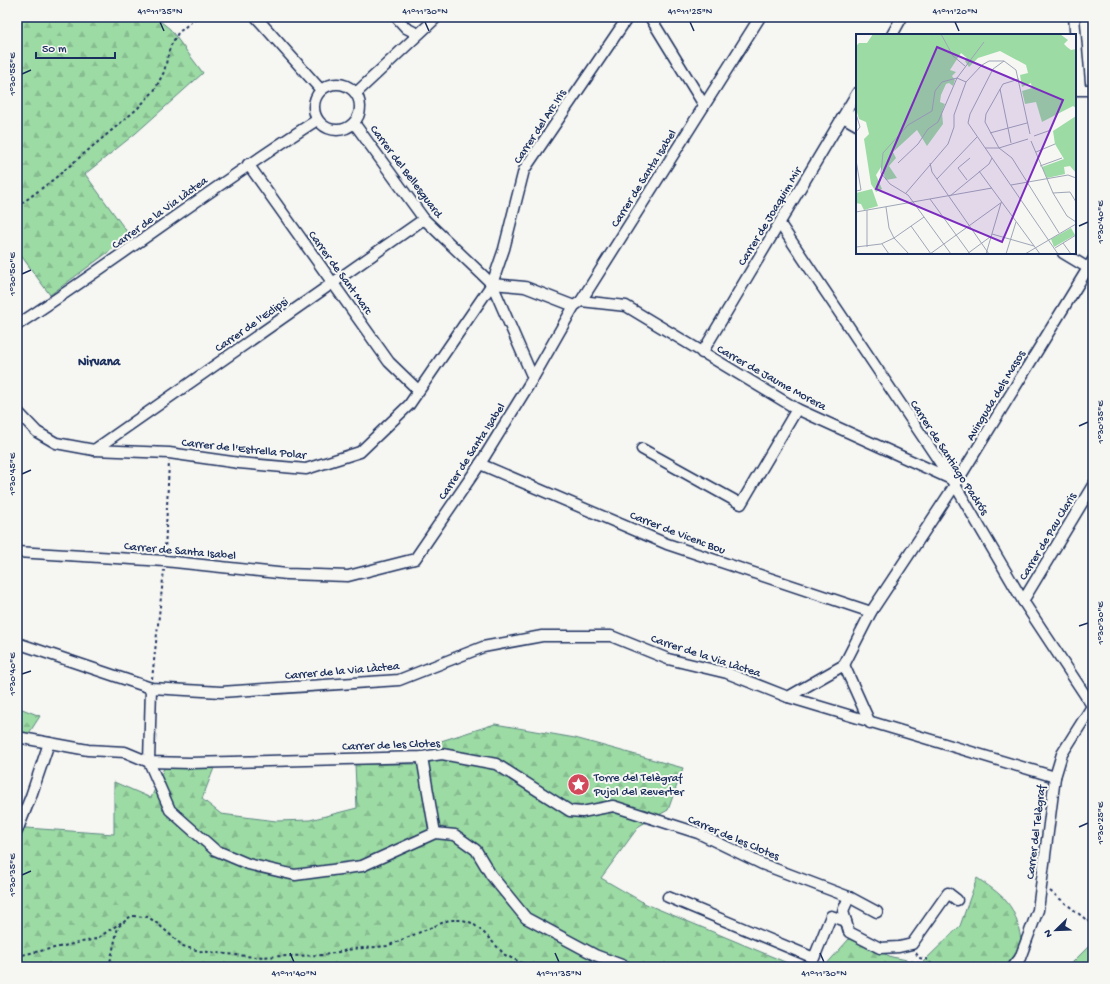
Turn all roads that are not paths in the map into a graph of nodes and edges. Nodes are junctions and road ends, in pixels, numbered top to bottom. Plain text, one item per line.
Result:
1 (256, 17) edge
2 (396, 17) edge
3 (437, 17) edge
4 (628, 17) edge
5 (650, 17) edge
6 (760, 17) edge
7 (902, 17) edge
8 (1074, 17) edge
9 (418, 34) junction
10 (893, 34) edge
11 (1075, 34) edge
12 (1076, 65) edge
13 (1077, 89) edge
14 (320, 90) junction
15 (1093, 90) edge
16 (356, 93) junction
17 (856, 95) edge
18 (704, 105) junction
19 (856, 115) edge
20 (843, 117) junction
21 (317, 120) junction
22 (354, 123) junction
23 (856, 124) edge
24 (248, 164) junction
25 (424, 219) junction
26 (780, 224) junction
27 (1065, 254) edge
28 (1091, 267) edge
29 (332, 283) junction
30 (492, 284) junction
31 (577, 304) junction
32 (17, 325) edge
33 (702, 353) junction
34 (533, 378) junction
35 (418, 390) junction
36 (798, 410) junction
37 (17, 411) edge
38 (642, 449) dead end
39 (94, 450) junction
40 (480, 464) junction
41 (953, 482) junction
42 (1093, 485) edge
43 (17, 552) edge
44 (1023, 601) junction
45 (871, 612) junction
46 (17, 642) edge
47 (844, 665) junction
48 (151, 688) junction
49 (788, 697) junction
50 (1093, 706) edge
51 (870, 723) junction
52 (17, 737) edge
53 (49, 743) junction
54 (422, 757) junction
55 (149, 762) junction
56 (1055, 777) junction
57 (17, 831) edge
58 (435, 833) junction
59 (849, 897) junction
60 (668, 898) dead end
61 (957, 900) dead end
62 (877, 912) dead end
63 (846, 921) junction
64 (627, 967) edge
65 (1013, 967) edge

1 - 14 street
2 - 9 street
3 - 9 street
4 - 30 street, Carrer del Arc Iris
5 - 18 street
6 - 18 street, Carrer de Santa Isabel
7 - 10 street
8 - 11 street
9 - 16 street
12 - 13 street
13 - 15 street
14 - 16 street
14 - 21 street
16 - 22 street
17 - 20 street, Carrer de Joaquim Mir
18 - 31 street, Carrer de Santa Isabel
19 - 20 street
20 - 23 street
20 - 26 street, Carrer de Joaquim Mir
21 - 22 street
21 - 24 street, Carrer de la Via Làctea
22 - 25 street, Carrer del Bellesguard
24 - 29 street, Carrer de Sant Marc
24 - 32 street, Carrer de la Via Làctea
25 - 29 street, Carrer de l'Eclipsi
25 - 30 street, Carrer del Bellesguard
26 - 33 street, Carrer de Joaquim Mir
26 - 41 street, Carrer de Santiago Padrós
27 - 28 street
28 - 41 street, Avinguda dels Masos
29 - 35 street, Carrer de Sant Marc
29 - 39 street, Carrer de l'Eclipsi
30 - 31 street
30 - 34 street, Carrer del Bellesguard
30 - 35 street, Carrer de l'Estrella Polar
31 - 33 street, Carrer de Jaume Morera
31 - 34 street, Carrer de Santa Isabel
33 - 36 street, Carrer de Jaume Morera
34 - 40 street, Carrer de Santa Isabel
35 - 39 street, Carrer de l'Estrella Polar
36 - 38 street
36 - 41 street, Carrer de Jaume Morera
37 - 39 street, Carrer de l'Estrella Polar
40 - 43 street, Carrer de Santa Isabel
40 - 45 street, Carrer de Vicenc Bou
41 - 44 street, Carrer de Santiago Padrós
41 - 45 street, Avinguda dels Masos
42 - 44 street, Carrer de Pau Claris
44 - 50 street, Carrer de Santiago Padrós
45 - 47 street, Avinguda dels Masos
46 - 48 street, Carrer de la Via Làctea
47 - 49 street
47 - 51 street
48 - 49 street, Carrer de la Via Làctea
48 - 55 street
49 - 51 street, Carrer de la Via Làctea
50 - 56 street, Carrer del Telègraf
51 - 56 street, Carrer de la Via Làctea
52 - 53 street, Carrer de les Clotes
53 - 55 street, Carrer de les Clotes
53 - 57 street
54 - 55 street, Carrer de les Clotes
54 - 58 street
54 - 59 street, Carrer de les Clotes
55 - 58 street
56 - 65 street, Carrer del Telègraf
58 - 64 street
59 - 62 street, Carrer de les Clotes
59 - 63 street
60 - 63 street
61 - 63 street

